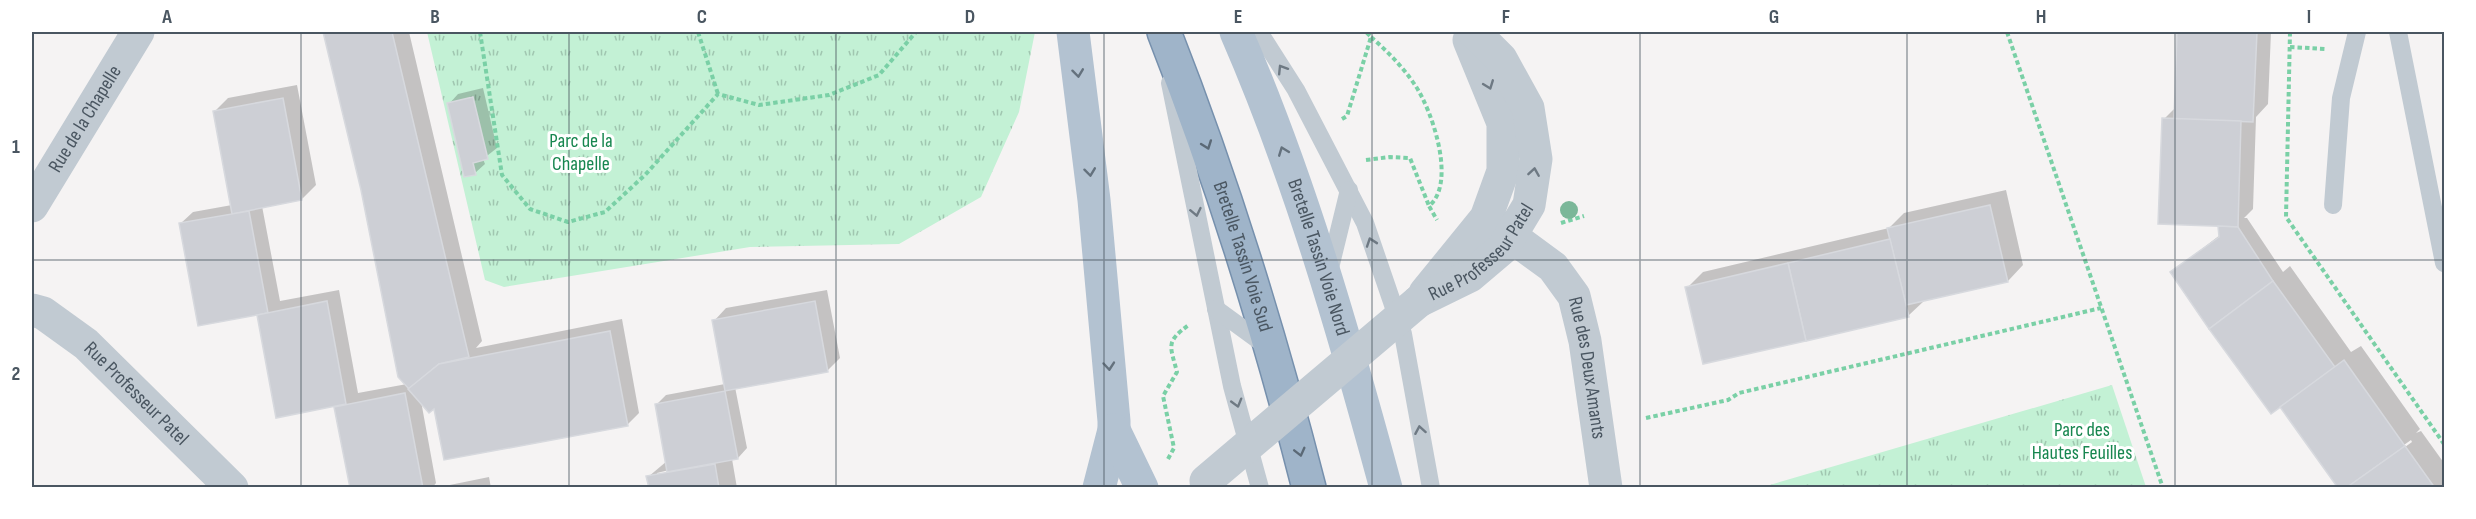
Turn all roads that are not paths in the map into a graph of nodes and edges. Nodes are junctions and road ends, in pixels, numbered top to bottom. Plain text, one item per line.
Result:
1 (138, 32) edge
2 (1073, 32) edge
3 (1162, 32) edge
4 (1236, 32) edge
5 (1259, 32) edge
6 (1465, 32) edge
7 (1474, 32) edge
8 (2357, 32) edge
9 (2398, 32) edge
10 (1348, 190) junction
11 (2333, 205) dead end
12 (32, 206) edge
13 (1499, 227) junction
14 (2445, 264) edge
15 (1327, 280) junction
16 (1216, 309) junction
17 (32, 310) edge
18 (1274, 351) junction
19 (1114, 430) junction
20 (1202, 484) edge
21 (232, 488) edge
22 (1099, 488) edge
23 (1142, 488) edge
24 (1260, 488) edge
25 (1309, 488) edge
26 (1386, 488) edge
27 (1431, 488) edge
28 (1606, 488) edge

1 - 12 street, Rue de la Chapelle
2 -> 19 main road
3 -> 16 lane
3 -> 18 highway, Bretelle Tassin Voie Sud
15 -> 4 main road, Bretelle Tassin Voie Nord
10 -> 5 lane
6 -> 13 street, Rue Professeur Patel
13 -> 7 street, Rue Professeur Patel
8 - 11 lane
9 - 14 lane
10 - 15 lane
27 -> 10 lane
13 - 20 street, Rue Professeur Patel, bridge
13 - 28 street, Rue des Deux Amants
15 - 26 main road, Bretelle Tassin Voie Nord
16 - 18 lane
16 -> 24 lane
17 - 21 street, Rue Professeur Patel
18 -> 25 highway, Bretelle Tassin Voie Sud
19 - 22 main road
19 - 23 main road

